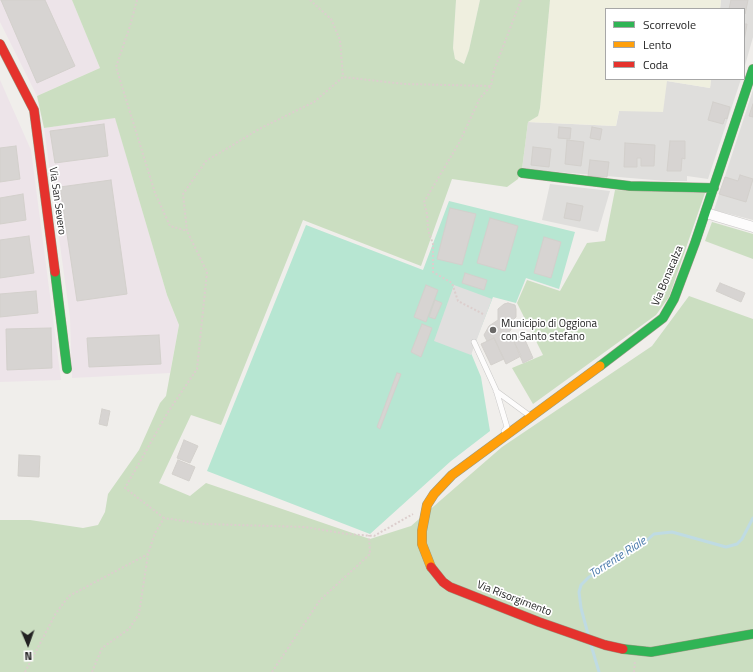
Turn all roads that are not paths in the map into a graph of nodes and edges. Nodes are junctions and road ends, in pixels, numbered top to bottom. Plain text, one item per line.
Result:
1 (0, 44) edge
2 (753, 69) edge
3 (522, 173) dead end
4 (714, 188) junction
5 (706, 213) junction
6 (753, 227) edge
7 (474, 342) dead end
8 (67, 369) dead end
9 (496, 390) junction
10 (531, 418) junction
11 (497, 442) junction
12 (753, 634) edge

1 - 8 street, Via San Severo
2 - 4 street, Via Bonacalza
3 - 4 street
4 - 5 street, Via Bonacalza
5 - 6 street
5 - 10 street, Via Bonacalza
7 - 9 lane
9 - 10 lane
9 - 11 lane
10 - 11 street, Via Bonacalza
11 - 12 street, Via Risorgimento

